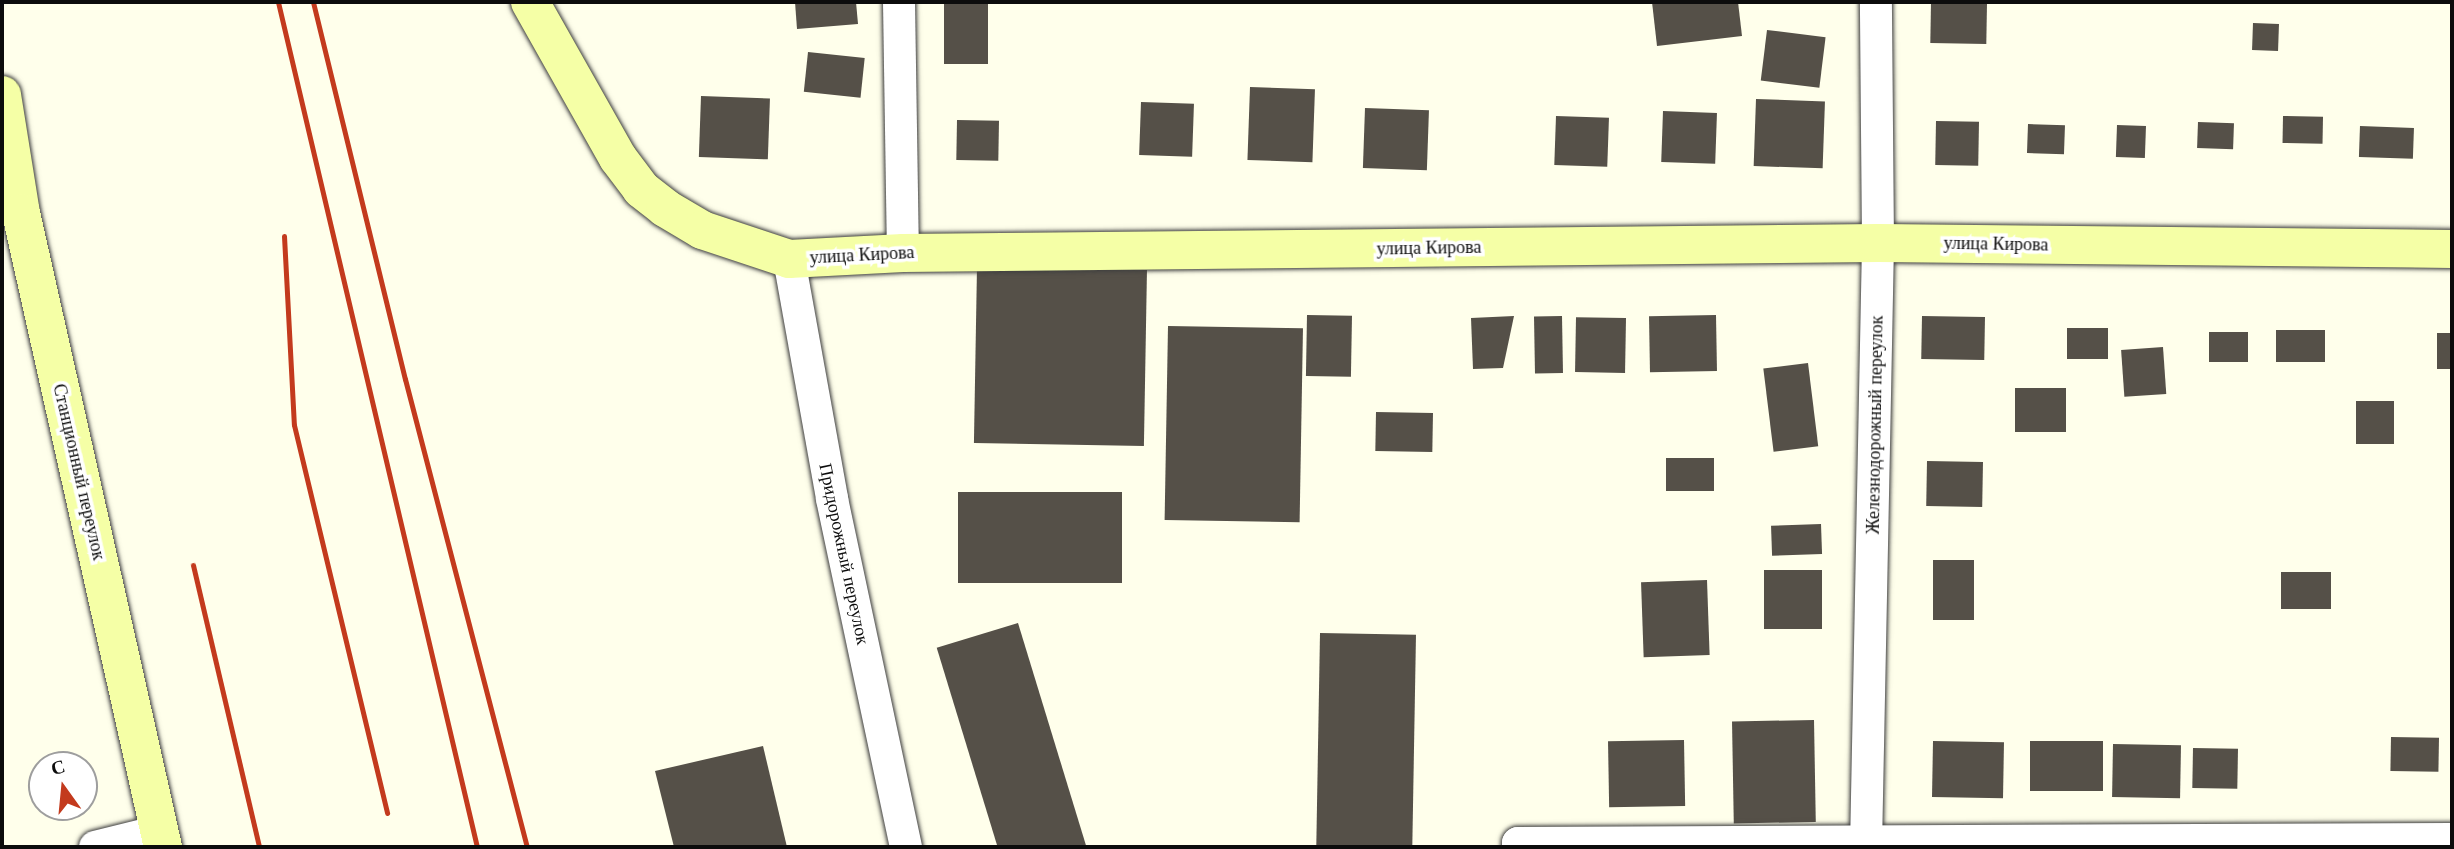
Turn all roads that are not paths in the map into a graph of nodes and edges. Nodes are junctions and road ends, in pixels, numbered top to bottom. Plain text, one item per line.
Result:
1 (530, 2) edge
2 (900, 2) edge
3 (1877, 2) edge
4 (2, 95) edge
5 (12, 214) edge
6 (1878, 243) junction
7 (2452, 249) edge
8 (903, 253) junction
9 (789, 259) junction
10 (161, 839) edge
11 (2452, 839) edge
12 (1866, 844) edge
13 (94, 847) edge
14 (906, 847) edge
15 (1518, 847) edge

1 - 9 street, улица Кирова
2 - 8 street
3 - 6 street, Железнодорожный переулок
4 - 5 street, Станционный переулок
5 - 10 street, Станционный переулок
6 - 7 street, улица Кирова
6 - 8 street, улица Кирова
6 - 12 street, Железнодорожный переулок
8 - 9 street, улица Кирова
9 - 14 street, Придорожный переулок
10 - 13 street
11 - 12 street
12 - 15 street

